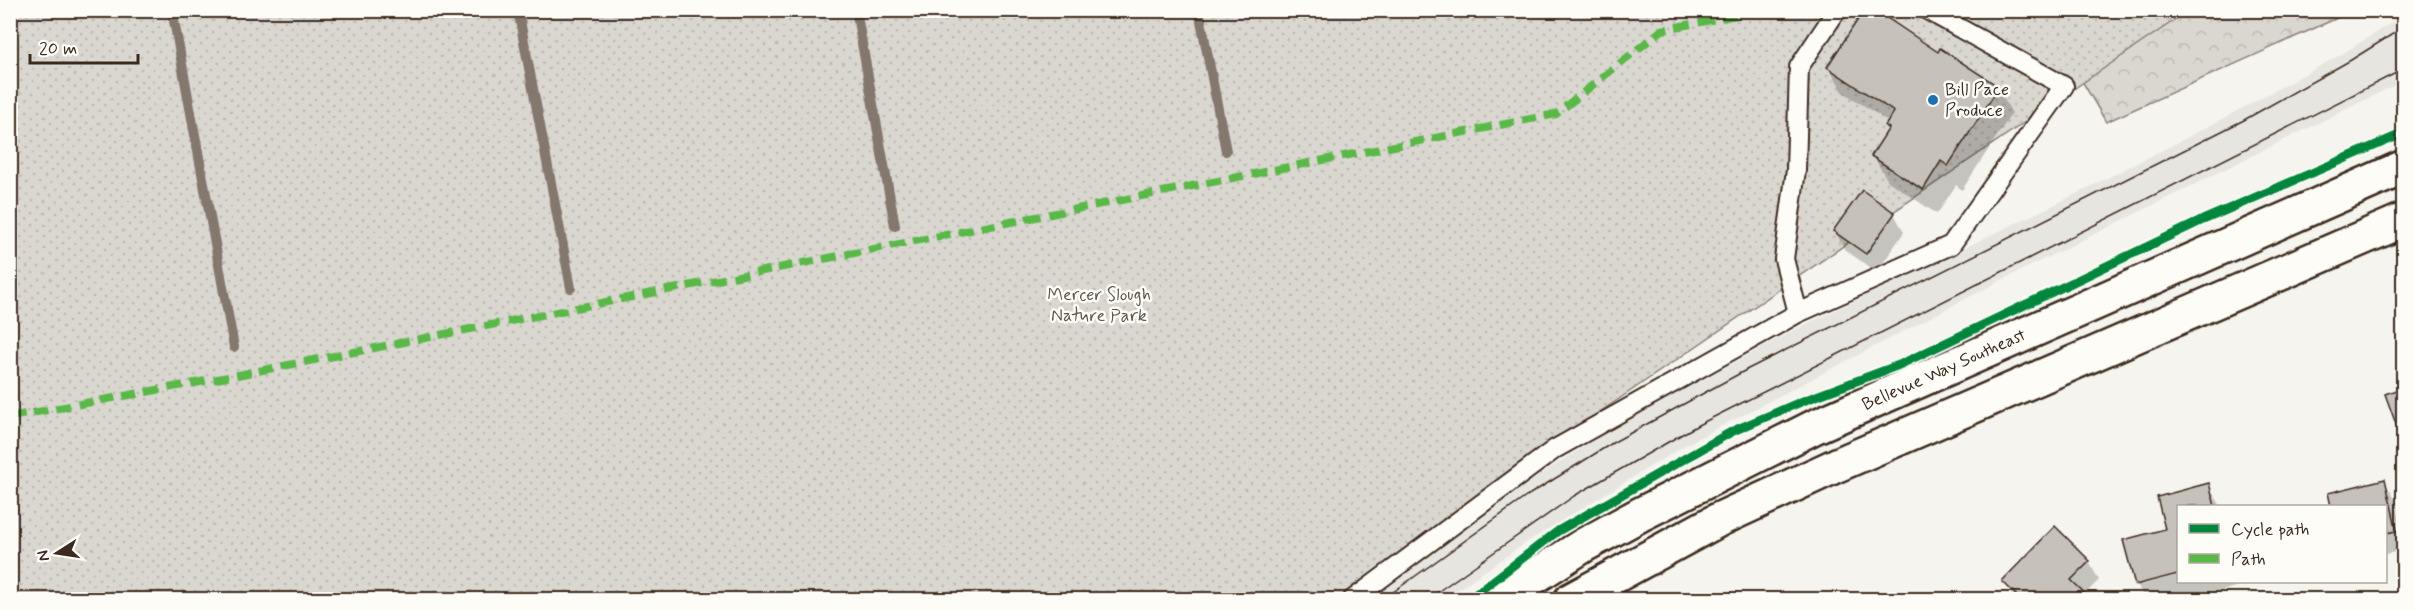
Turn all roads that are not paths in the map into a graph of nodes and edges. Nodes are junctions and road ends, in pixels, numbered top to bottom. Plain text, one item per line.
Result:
1 (1837, 10) edge
2 (1928, 10) edge
3 (2403, 167) edge
4 (2403, 220) edge
5 (1798, 313) junction
6 (1352, 600) edge
7 (1498, 600) edge
8 (1571, 600) edge

1 - 5 lane
2 - 5 lane
3 - 7 main road, Bellevue Way Southeast
4 - 8 main road
5 - 6 lane

